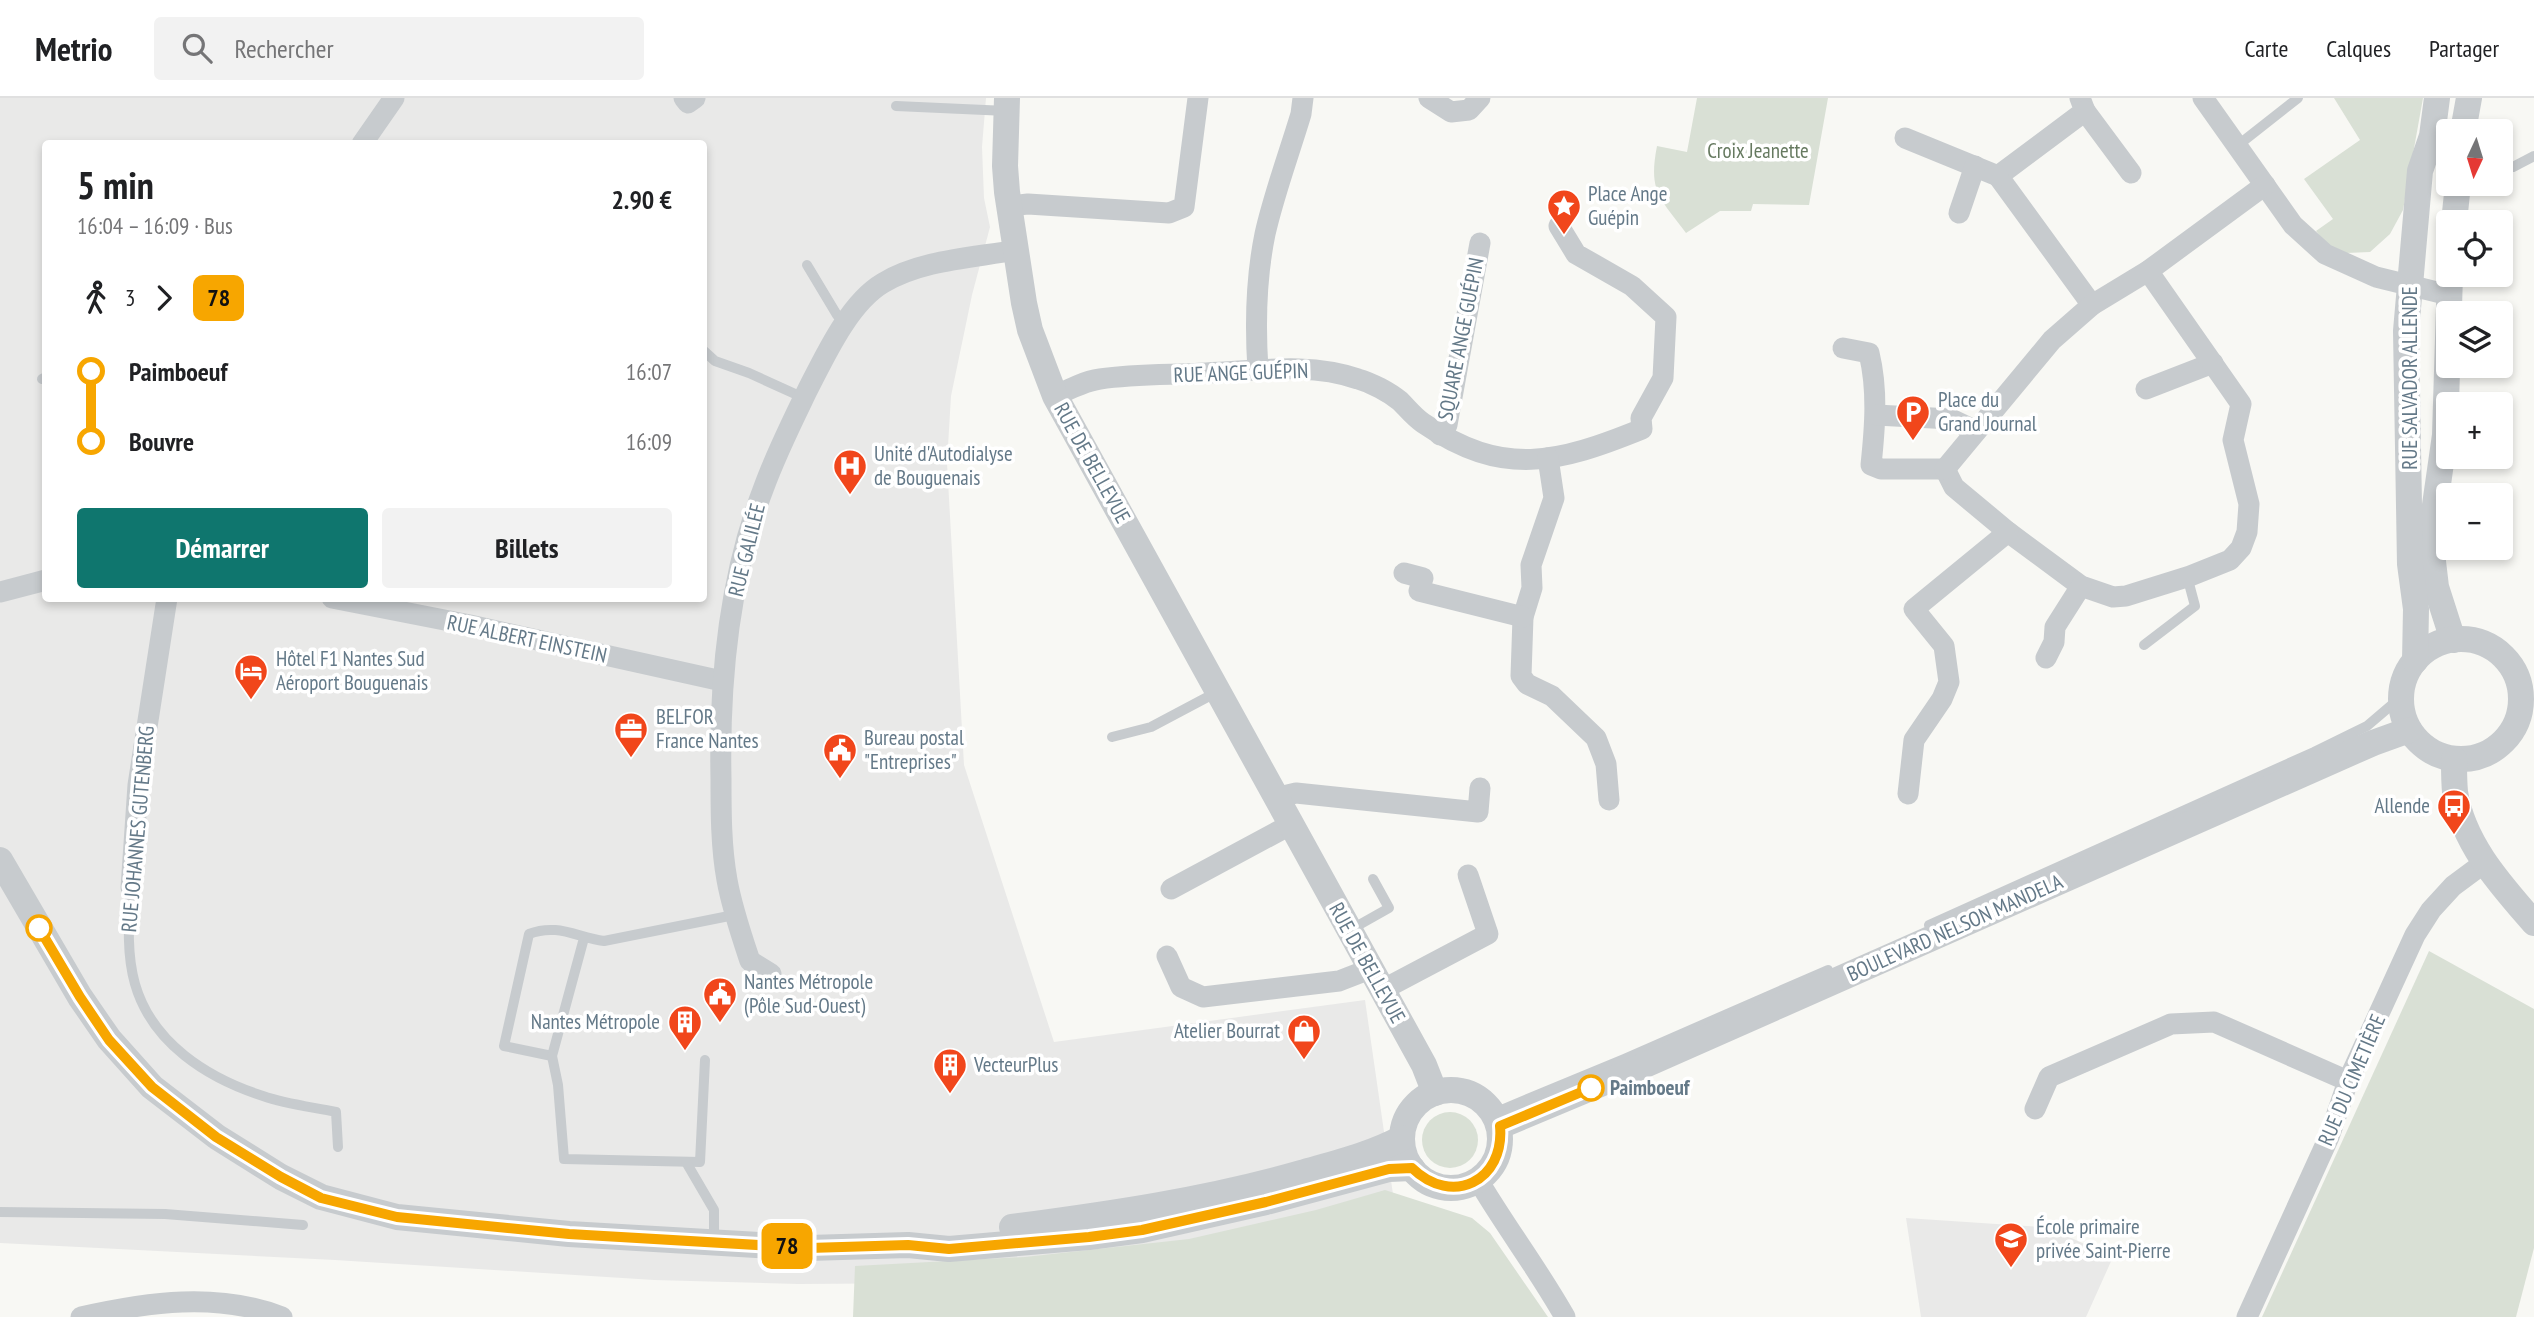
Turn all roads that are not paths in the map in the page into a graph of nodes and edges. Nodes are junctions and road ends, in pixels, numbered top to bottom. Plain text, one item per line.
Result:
1 (394, 98) edge
2 (684, 98) edge
3 (695, 98) edge
4 (1198, 98) edge
5 (1303, 98) edge
6 (1429, 98) edge
7 (1480, 98) edge
8 (2203, 98) edge
9 (2298, 98) edge
10 (2437, 98) edge
11 (2469, 98) edge
12 (1007, 104) edge
13 (2083, 104) edge
14 (896, 106) dead end
15 (2465, 119) edge
16 (1905, 138) dead end
17 (365, 140) edge
18 (2237, 146) junction
19 (2534, 156) edge
20 (1975, 166) junction
21 (2513, 167) edge
22 (2131, 173) dead end
23 (1998, 176) junction
24 (2264, 185) junction
25 (1009, 206) junction
26 (1959, 213) dead end
27 (1559, 226) dead end
28 (1480, 243) dead end
29 (1016, 250) junction
30 (807, 265) dead end
31 (2148, 271) junction
32 (2409, 284) junction
33 (2436, 285) edge
34 (2449, 287) edge
35 (2092, 305) junction
36 (846, 324) junction
37 (1843, 348) dead end
38 (707, 353) edge
39 (2213, 363) junction
40 (1258, 370) junction
41 (2146, 388) dead end
42 (1055, 396) junction
43 (804, 398) junction
44 (1876, 415) junction
45 (1976, 431) junction
46 (1440, 435) junction
47 (1548, 458) junction
48 (1945, 469) junction
49 (2008, 532) junction
50 (1404, 573) dead end
51 (2187, 576) junction
52 (42, 581) edge
53 (2081, 586) junction
54 (0, 593) edge
55 (166, 602) edge
56 (352, 602) edge
57 (1523, 617) junction
58 (2453, 640) junction
59 (2144, 645) dead end
60 (2046, 658) dead end
61 (2415, 661) junction
62 (2526, 680) edge
63 (722, 681) junction
64 (1220, 691) junction
65 (2401, 697) junction
66 (2409, 730) junction
67 (1112, 737) dead end
68 (2454, 759) junction
69 (1908, 785) dead end
70 (1480, 788) dead end
71 (1275, 797) junction
72 (1609, 800) dead end
73 (1290, 825) junction
74 (0, 860) edge
75 (2484, 863) junction
76 (1468, 875) dead end
77 (1373, 879) dead end
78 (131, 888) joint
79 (1171, 890) dead end
80 (734, 915) junction
81 (2534, 923) edge
82 (1350, 930) junction
83 (1913, 932) dead end
84 (583, 938) junction
85 (1167, 956) dead end
86 (1838, 965) dead end
87 (771, 974) dead end
88 (1376, 979) junction
89 (552, 1056) junction
90 (705, 1060) dead end
91 (2348, 1081) junction
92 (1435, 1093) junction
93 (2035, 1109) dead end
94 (1497, 1119) junction
95 (1402, 1138) junction
96 (338, 1147) dead end
97 (686, 1162) junction
98 (1412, 1168) junction
99 (1478, 1180) junction
100 (0, 1212) edge
101 (303, 1225) dead end
102 (714, 1242) junction
103 (908, 1245) junction
104 (81, 1317) edge
105 (282, 1317) edge
106 (1565, 1317) edge
107 (2247, 1317) edge

1 - 17 street
2 - 3 street
4 - 25 street
5 - 40 street
6 - 7 street
8 - 18 street
9 - 18 lane
10 - 32 street, RUE SALVADOR ALLENDE
11 - 15 street
12 - 14 lane
12 - 25 street, RUE DE BELLEVUE
13 - 22 street
13 - 23 street
16 - 20 street
18 - 24 street
19 - 21 lane
20 - 23 street
20 - 26 street
23 - 35 street
24 - 31 street
24 - 32 street
25 - 29 street, RUE DE BELLEVUE
27 - 47 street, RUE ANGE GUÉPIN
28 - 46 street, SQUARE ANGE GUÉPIN
29 - 36 street, RUE GALILÉE
29 - 42 street, RUE DE BELLEVUE
30 - 36 lane
31 - 35 street
31 - 39 street
32 - 33 street
32 - 61 street, RUE SALVADOR ALLENDE
34 - 58 street, RUE SALVADOR ALLENDE
35 - 45 street
36 - 43 street, RUE GALILÉE
37 - 44 street
38 - 43 lane
39 - 41 street
39 - 51 street
40 - 42 street, RUE ANGE GUÉPIN
40 - 46 street, RUE ANGE GUÉPIN
42 - 64 street, RUE DE BELLEVUE
43 - 63 street, RUE GALILÉE
44 - 45 street
44 - 48 street
45 - 48 street
46 - 47 street, RUE ANGE GUÉPIN
47 - 57 street
48 - 49 street
49 - 53 street
49 - 69 street
50 - 57 street
51 - 53 street
51 - 59 lane
52 - 54 street
53 - 60 street
55 - 78 street, RUE JOHANNES GUTENBERG
56 - 63 street, RUE ALBERT EINSTEIN
57 - 72 street
58 - 61 street
58 - 62 street
61 - 65 street
62 - 68 street
63 - 80 street, RUE GALILÉE
64 - 67 lane
64 - 71 street, RUE DE BELLEVUE
65 - 66 street
65 - 83 lane
66 - 68 street
66 - 94 street, BOULEVARD NELSON MANDELA
68 - 75 street
70 - 71 street
71 - 73 street, RUE DE BELLEVUE
73 - 79 street
73 - 82 street, RUE DE BELLEVUE
74 - 102 street
75 - 81 street
75 - 91 street, RUE DU CIMETIÈRE
76 - 88 street
77 - 82 lane
78 - 96 lane, RUE JOHANNES GUTENBERG
80 - 84 lane
80 - 87 street, RUE GALILÉE
82 - 88 street, RUE DE BELLEVUE
84 - 89 lane
84 - 89 lane
85 - 88 street
86 - 94 lane
88 - 92 street, RUE DE BELLEVUE
89 - 97 lane
90 - 97 lane
91 - 93 street
91 - 107 street, RUE DU CIMETIÈRE
92 - 94 street
92 - 95 street
94 - 99 street
95 - 98 street
95 - 103 street
97 - 102 lane
98 - 99 street
98 - 103 street
99 - 106 street
100 - 101 lane
102 - 103 street
104 - 105 street

